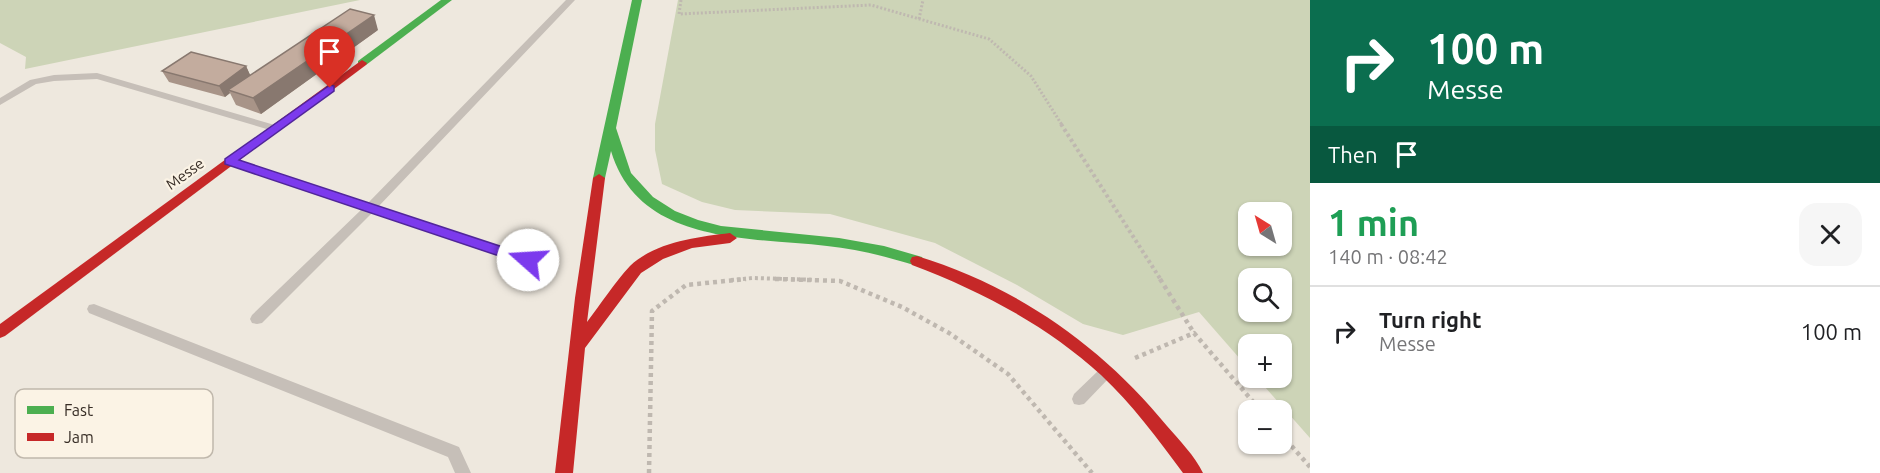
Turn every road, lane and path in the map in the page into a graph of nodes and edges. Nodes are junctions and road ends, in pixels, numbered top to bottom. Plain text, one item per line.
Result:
1 (447, 0) edge
2 (572, 0) edge
3 (637, 0) edge
4 (681, 0) edge
5 (923, 0) edge
6 (919, 19) junction
7 (0, 102) edge
8 (609, 125) junction
9 (275, 129) junction
10 (230, 162) junction
11 (371, 207) junction
12 (747, 236) junction
13 (528, 260) dead end
14 (94, 309) dead end
15 (257, 319) dead end
16 (0, 332) edge
17 (1194, 333) junction
18 (576, 347) junction
19 (1107, 371) junction
20 (1079, 399) dead end
21 (1252, 400) edge
22 (1292, 447) edge
23 (1310, 467) edge
24 (463, 473) edge
25 (564, 473) edge
26 (649, 473) edge
27 (1092, 473) edge
28 (1194, 473) edge

1 - 9 main road, Messe
2 - 11 lane
3 - 8 main road
4 - 6 path
5 - 6 path
6 - 17 path
7 - 9 lane
8 - 12 main road
8 - 18 main road
9 - 10 main road, Messe
10 - 11 lane
10 - 16 main road, Messe
11 - 13 lane
11 - 15 lane
12 - 18 main road
12 - 19 main road
14 - 24 lane
17 - 19 path
17 - 21 path
18 - 25 main road
19 - 20 lane
19 - 28 main road
22 - 23 path
26 - 27 path

